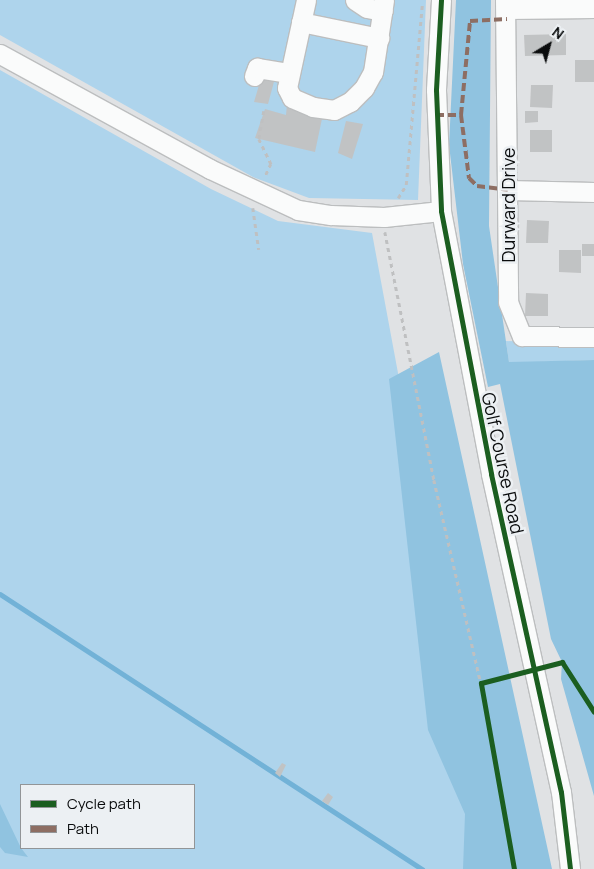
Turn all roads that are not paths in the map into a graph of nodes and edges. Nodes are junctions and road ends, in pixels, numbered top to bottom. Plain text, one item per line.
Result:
1 (306, 0) edge
2 (355, 0) edge
3 (441, 0) edge
4 (506, 4) edge
5 (383, 6) edge
6 (594, 8) edge
7 (301, 22) junction
8 (379, 38) junction
9 (0, 54) edge
10 (288, 73) junction
11 (254, 76) dead end
12 (508, 190) junction
13 (594, 192) edge
14 (441, 211) junction
15 (594, 337) edge
16 (570, 869) edge

1 - 7 street
2 - 5 street
3 - 14 street, Golf Course Road
4 - 6 street
4 - 12 street, Durward Drive
5 - 8 street
7 - 8 street
7 - 10 street
8 - 10 street
9 - 14 street
10 - 11 street
12 - 13 street
12 - 15 street, Durward Drive
14 - 16 street, Golf Course Road

